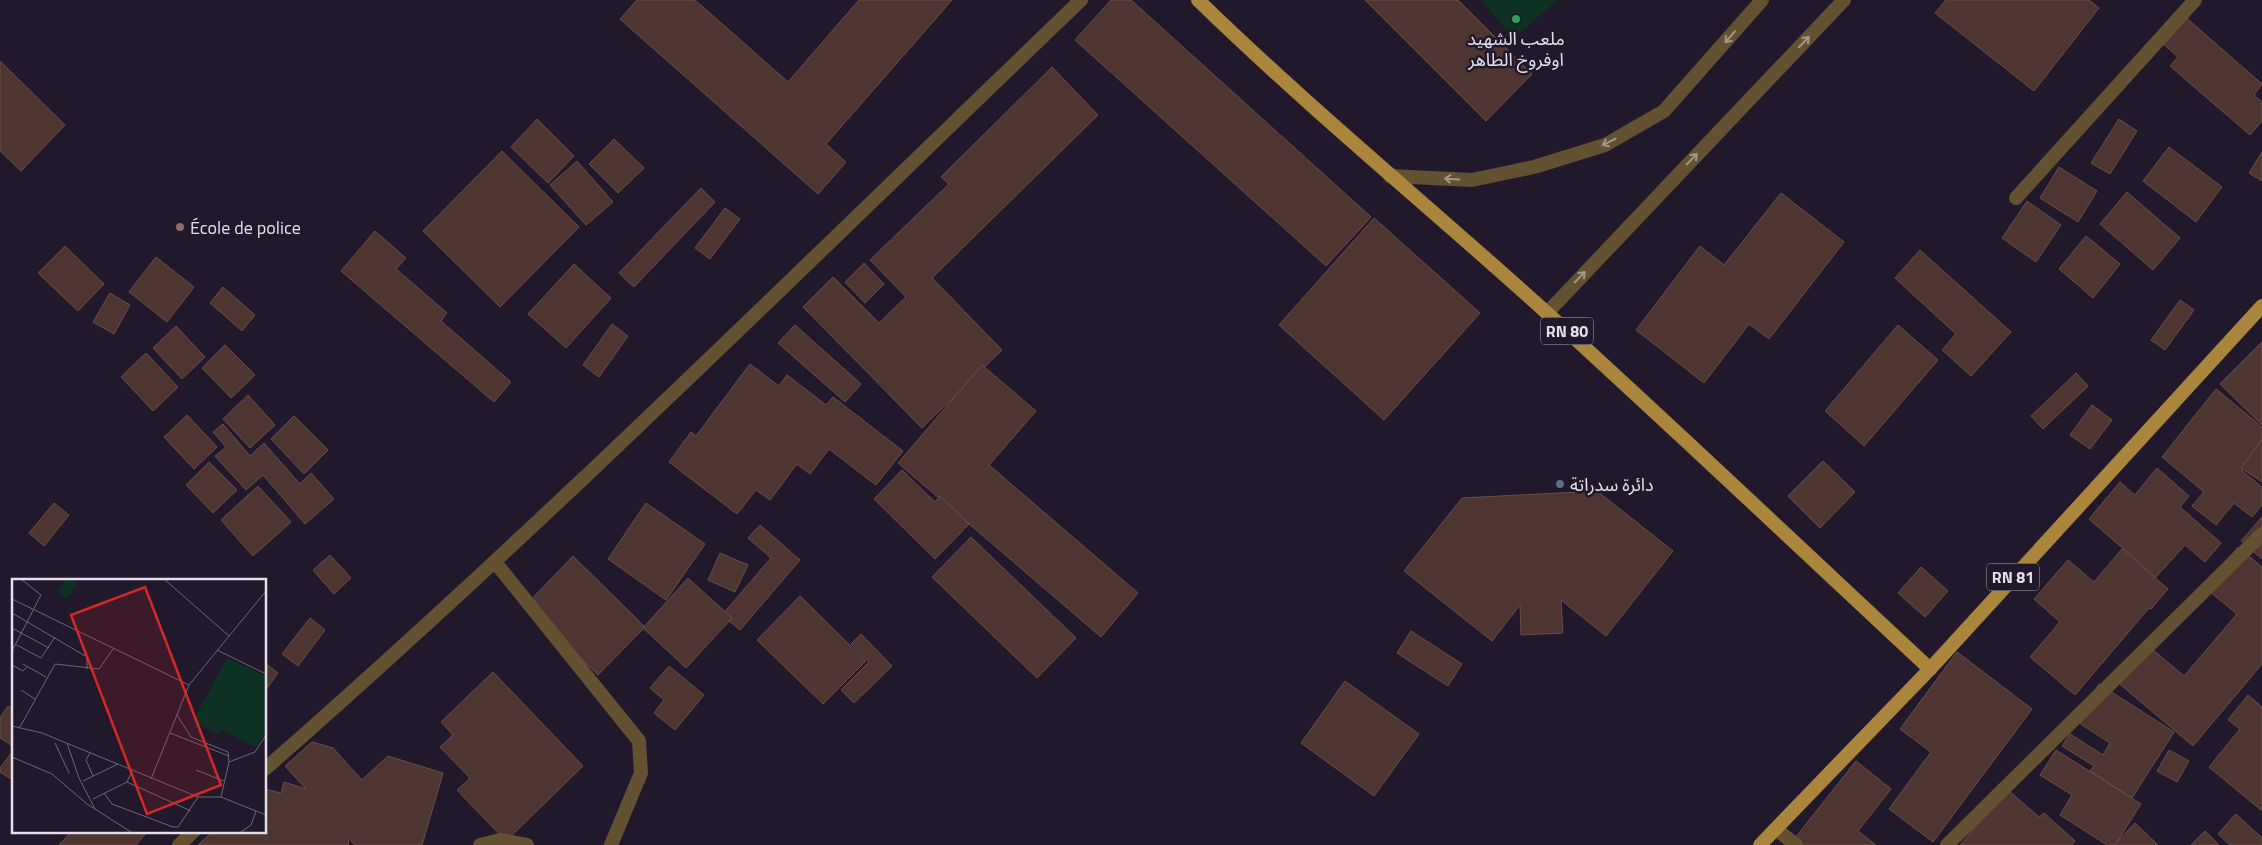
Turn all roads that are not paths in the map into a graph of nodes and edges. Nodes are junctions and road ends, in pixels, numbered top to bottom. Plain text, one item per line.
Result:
1 (1081, 0) edge
2 (1198, 0) edge
3 (1762, 0) edge
4 (1844, 0) edge
5 (2195, 0) edge
6 (1390, 176) junction
7 (2016, 198) dead end
8 (2262, 306) edge
9 (1546, 313) junction
10 (2262, 534) edge
11 (495, 562) junction
12 (1930, 669) junction
13 (266, 768) edge
14 (1776, 829) junction
15 (193, 832) edge
16 (179, 845) edge
17 (480, 845) edge
18 (528, 845) edge
19 (611, 845) edge
20 (1760, 845) edge
21 (1796, 845) edge
22 (1947, 845) edge

1 - 11 street
2 - 6 main road, RN 80
3 -> 6 street
9 -> 4 street
5 - 7 street
6 - 9 main road, RN 80
8 - 12 main road, RN 81
9 - 12 main road, RN 80
10 - 22 street
11 - 13 street
11 - 19 street
12 - 14 main road, RN 81
14 - 20 main road, RN 81
14 - 21 street
15 - 16 street
17 - 18 street

